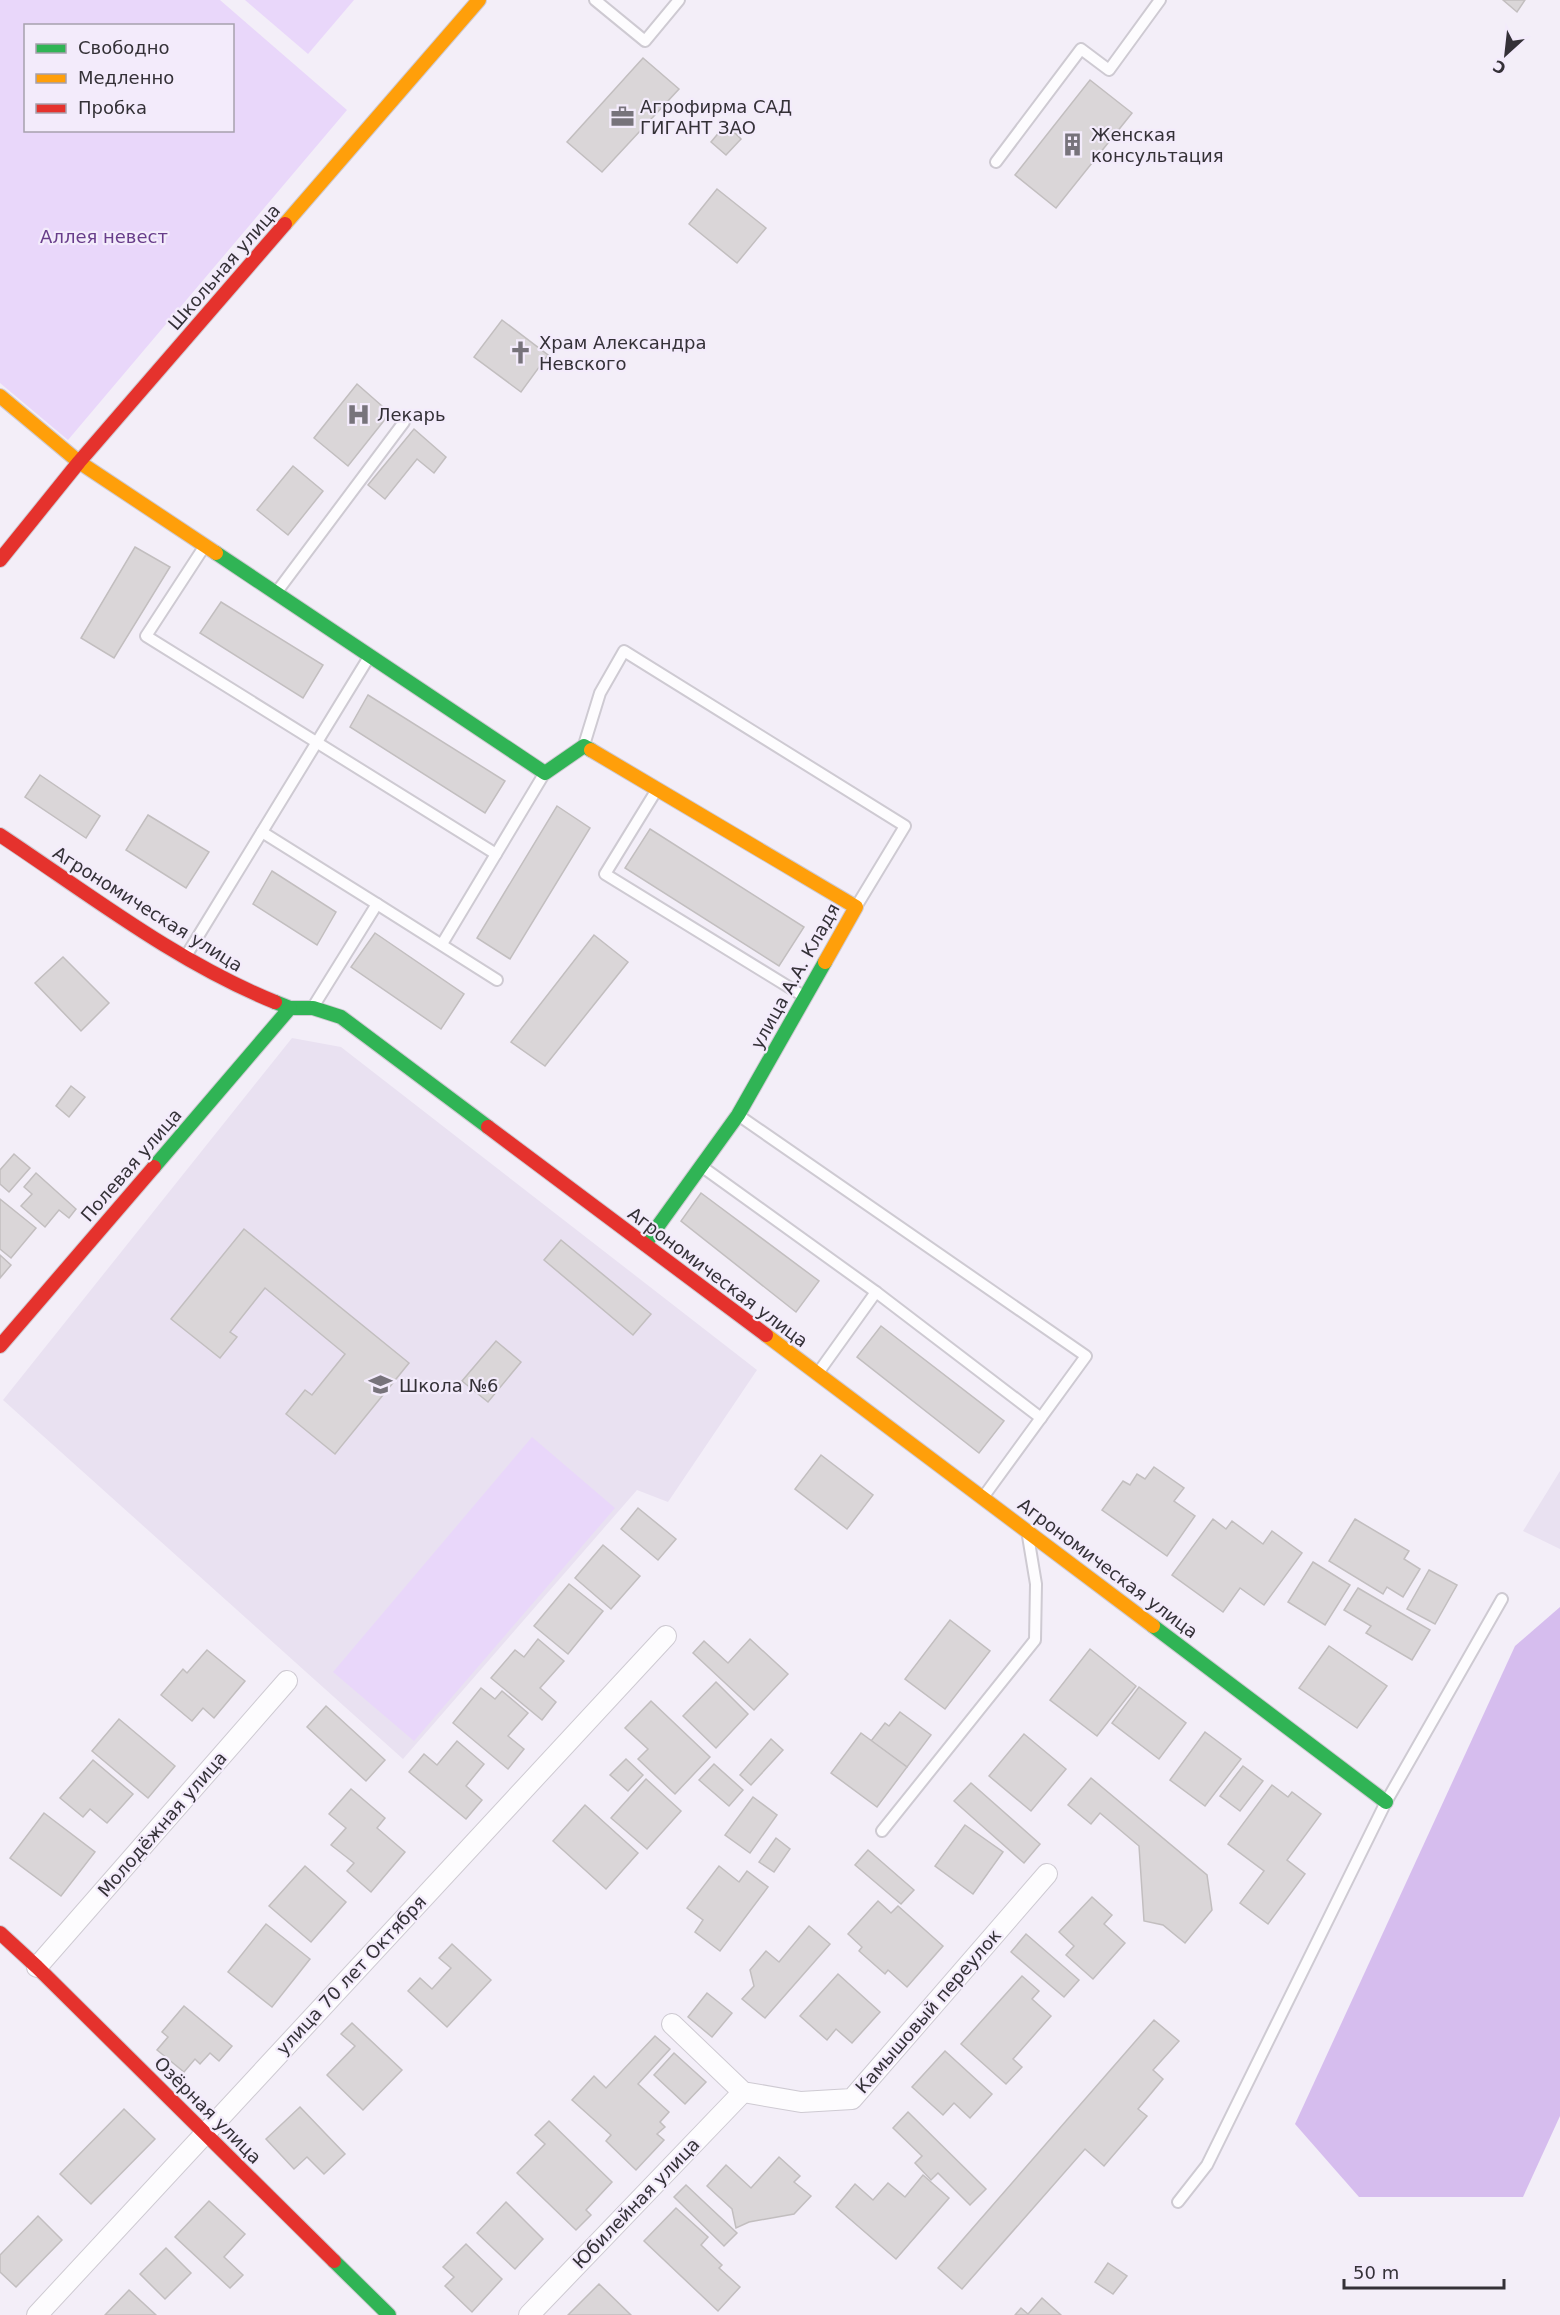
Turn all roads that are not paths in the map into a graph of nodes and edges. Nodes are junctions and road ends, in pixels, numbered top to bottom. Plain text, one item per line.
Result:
1 (479, 0) edge
2 (595, 0) edge
3 (679, 0) edge
4 (1160, 0) edge
5 (996, 162) dead end
6 (0, 396) edge
7 (404, 422) dead end
8 (79, 462) junction
9 (205, 546) junction
10 (0, 560) edge
11 (276, 593) junction
12 (369, 657) junction
13 (317, 743) junction
14 (584, 746) junction
15 (545, 773) junction
16 (657, 789) junction
17 (262, 832) junction
18 (0, 835) edge
19 (496, 854) junction
20 (377, 904) junction
21 (856, 907) junction
22 (442, 944) junction
23 (185, 958) junction
24 (496, 980) dead end
25 (805, 997) junction
26 (290, 1008) junction
27 (313, 1008) junction
28 (738, 1115) junction
29 (701, 1166) junction
30 (645, 1244) junction
31 (876, 1292) junction
32 (0, 1346) edge
33 (818, 1374) junction
34 (1041, 1418) junction
35 (983, 1497) junction
36 (1027, 1530) junction
37 (1502, 1599) dead end
38 (666, 1636) dead end
39 (287, 1681) dead end
40 (1386, 1802) junction
41 (882, 1831) dead end
42 (1047, 1874) dead end
43 (0, 1933) edge
44 (37, 1966) junction
45 (672, 2024) dead end
46 (743, 2092) junction
47 (205, 2132) junction
48 (1178, 2202) dead end
49 (37, 2315) edge
50 (389, 2315) edge
51 (530, 2315) edge

1 - 8 street, Школьная улица
2 - 3 lane
4 - 5 lane
6 - 8 street
7 - 11 lane
8 - 9 street
8 - 10 street, Школьная улица
9 - 11 street
9 - 13 lane
11 - 12 street
12 - 13 lane
12 - 15 street
13 - 17 lane
13 - 19 lane
14 - 15 street
14 - 16 street, улица А.А. Кладя
14 - 21 lane
15 - 19 lane
16 - 21 street, улица А.А. Кладя
16 - 25 lane
17 - 20 lane
17 - 23 lane
18 - 23 street, Агрономическая улица
19 - 22 lane
20 - 22 lane
20 - 27 lane
21 - 25 street, улица А.А. Кладя
22 - 24 lane
23 - 26 street, Агрономическая улица
25 - 28 street, улица А.А. Кладя
26 - 27 street, Агрономическая улица
26 - 32 street, Полевая улица
27 - 30 street, Агрономическая улица
28 - 29 street, улица А.А. Кладя
28 - 34 lane
29 - 30 street, улица А.А. Кладя
29 - 31 lane
30 - 33 street, Агрономическая улица
31 - 33 lane
31 - 34 lane
33 - 35 street, Агрономическая улица
34 - 35 lane
35 - 36 street, Агрономическая улица
36 - 40 street, Агрономическая улица
36 - 41 lane
37 - 40 lane
38 - 47 street, улица 70 лет Октября
39 - 44 street, Молодёжная улица
40 - 48 lane
42 - 46 street, Камышовый переулок
43 - 44 street, Озёрная улица
44 - 47 street, Озёрная улица
45 - 46 street
46 - 51 street, Юбилейная улица
47 - 49 street, улица 70 лет Октября
47 - 50 street, Озёрная улица

